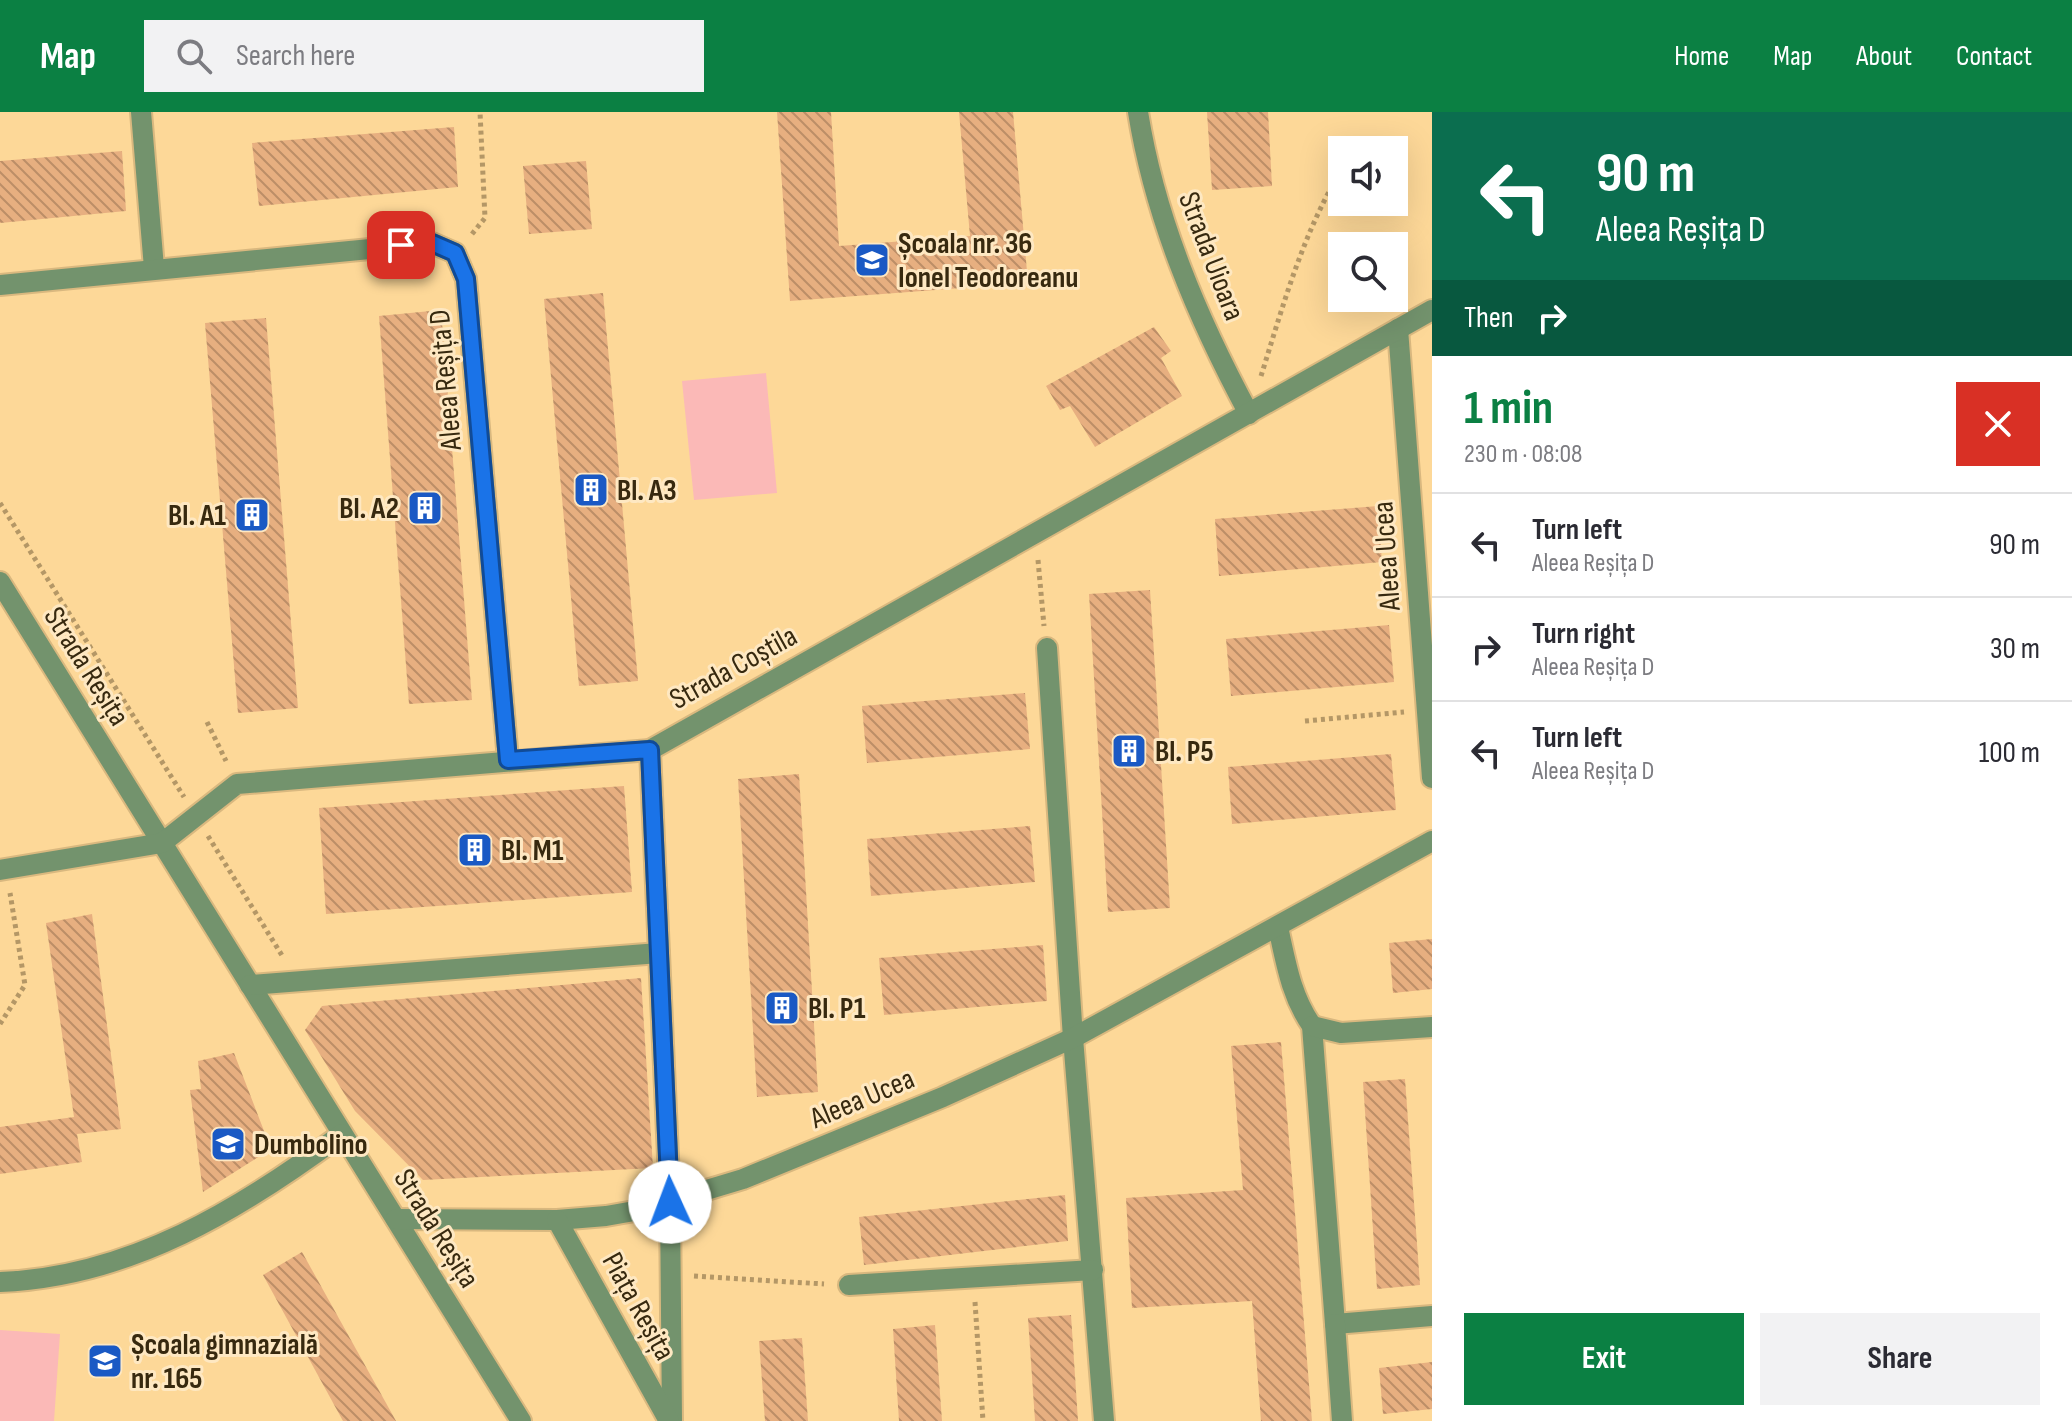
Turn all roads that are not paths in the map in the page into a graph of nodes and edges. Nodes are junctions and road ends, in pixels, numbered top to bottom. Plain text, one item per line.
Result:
1 (141, 112) edge
2 (1138, 112) edge
3 (154, 268) junction
4 (0, 285) edge
5 (1432, 310) edge
6 (1398, 329) junction
7 (1249, 414) junction
8 (0, 582) edge
9 (1047, 648) road end
10 (650, 750) junction
11 (508, 760) junction
12 (1432, 778) edge
13 (1432, 841) edge
14 (162, 843) junction
15 (3, 869) edge
16 (1278, 927) junction
17 (659, 953) junction
18 (250, 985) junction
19 (1312, 1026) junction
20 (1432, 1027) edge
21 (1073, 1038) junction
22 (342, 1134) junction
23 (670, 1202) junction
24 (396, 1219) junction
25 (557, 1220) junction
26 (1093, 1270) junction
27 (0, 1282) edge
28 (849, 1285) road end
29 (1432, 1316) edge
30 (1335, 1324) junction
31 (521, 1421) edge
32 (671, 1421) edge
33 (1104, 1421) edge
34 (1342, 1421) edge

1 - 3 street
2 - 7 street, Strada Uioara
3 - 4 street
3 - 11 street, Aleea Reșița D
5 - 6 street, Strada Coștila
6 - 7 street, Strada Coștila
6 - 12 street, Aleea Ucea
7 - 10 street, Strada Coștila
8 - 14 street, Strada Reșița
9 - 21 street
10 - 11 street
10 - 17 street
11 - 14 street
13 - 16 street, Aleea Ucea
14 - 15 street
14 - 18 street, Strada Reșița
16 - 19 street
16 - 21 street, Aleea Ucea
17 - 18 street
17 - 23 street
18 - 22 street, Strada Reșița
19 - 20 street
19 - 30 street
21 - 23 street, Aleea Ucea
21 - 26 street
22 - 24 street, Strada Reșița
22 - 27 street
23 - 25 street, Piața Reșița
23 - 32 street
24 - 25 street, Piața Reșița
24 - 31 street, Strada Reșița
25 - 32 street, Piața Reșița
26 - 28 street
26 - 33 street
29 - 30 street
30 - 34 street

